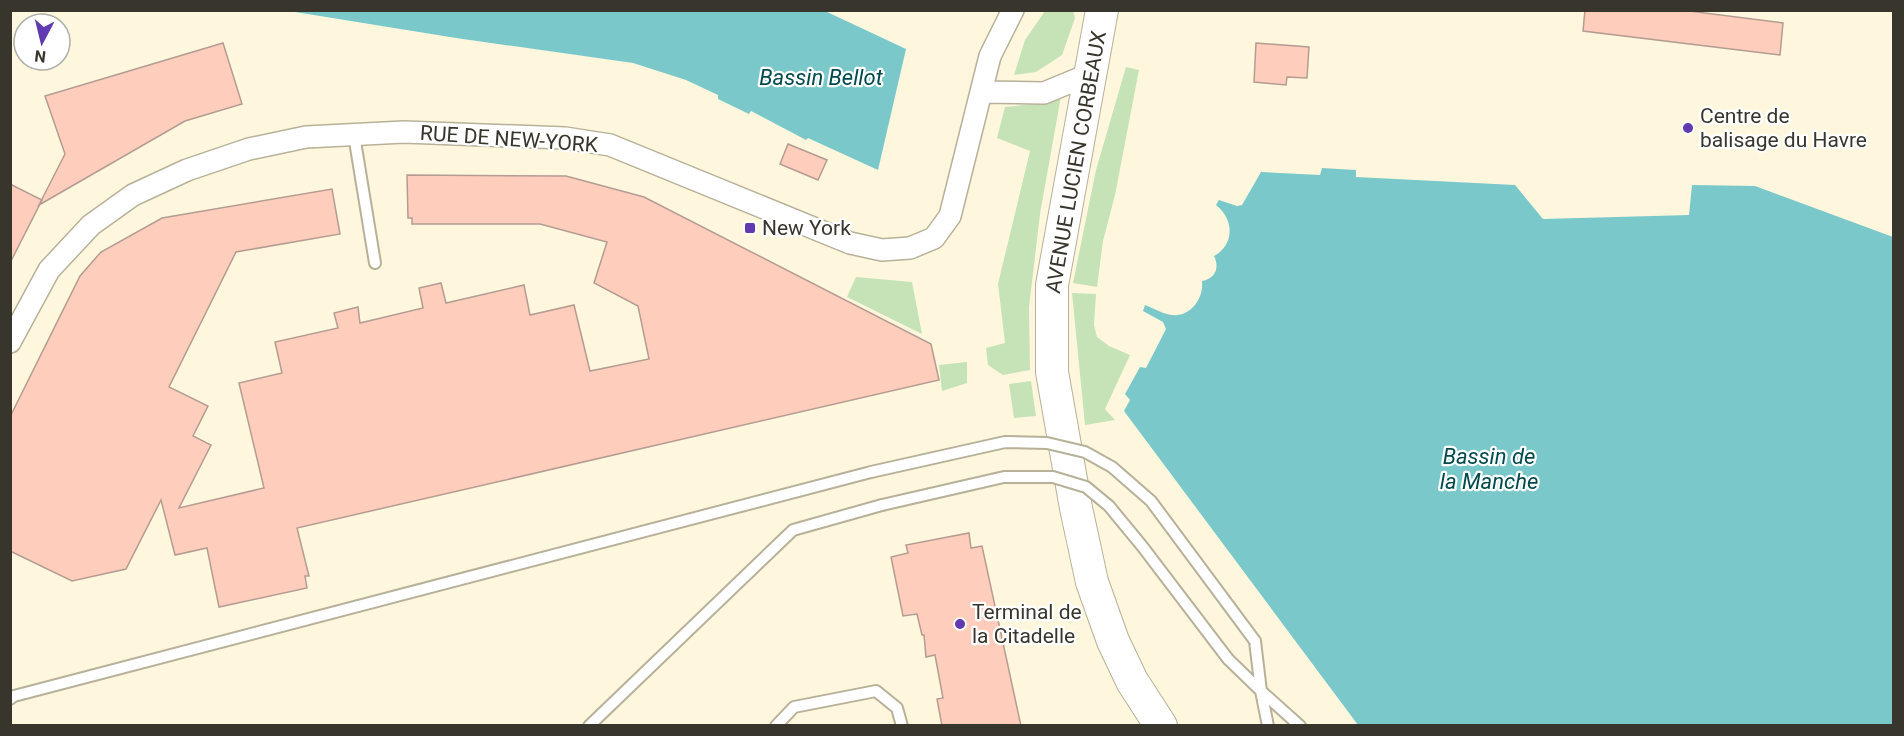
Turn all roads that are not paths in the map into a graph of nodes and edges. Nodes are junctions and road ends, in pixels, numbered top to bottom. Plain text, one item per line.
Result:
1 (1013, 10) edge
2 (1102, 10) edge
3 (1090, 74) junction
4 (981, 92) junction
5 (354, 135) junction
6 (375, 263) dead end
7 (10, 342) edge
8 (1261, 691) junction
9 (10, 699) edge
10 (589, 726) edge
11 (776, 726) edge
12 (902, 726) edge
13 (1161, 726) edge
14 (1268, 726) edge
15 (1300, 726) edge

1 - 4 street, RUE DE NEW-YORK
2 - 3 main road, AVENUE LUCIEN CORBEAUX
3 - 4 street
3 - 13 main road, AVENUE LUCIEN CORBEAUX
4 - 5 street, RUE DE NEW-YORK
5 - 6 lane
5 - 7 street, RUE DE NEW-YORK
8 - 9 lane, bridge
8 - 10 lane, bridge
8 - 14 lane
8 - 15 lane
11 - 12 lane

